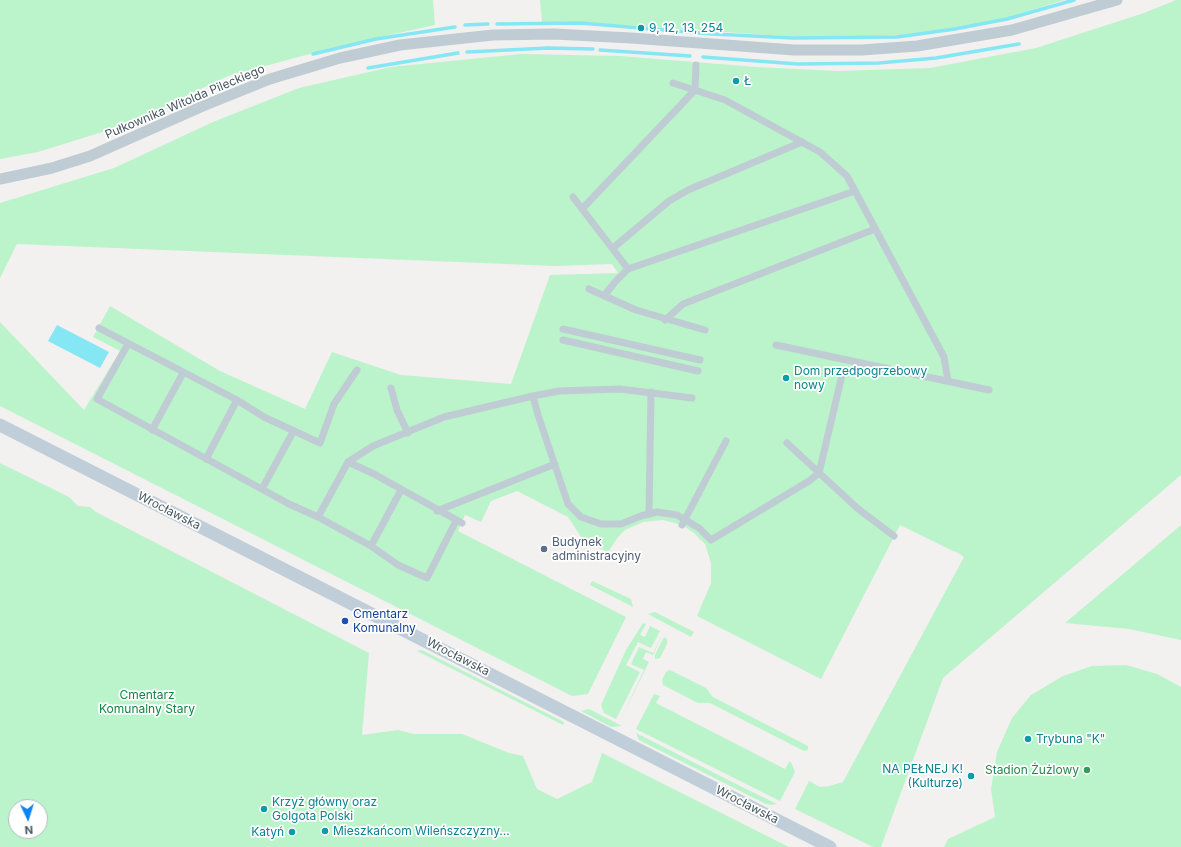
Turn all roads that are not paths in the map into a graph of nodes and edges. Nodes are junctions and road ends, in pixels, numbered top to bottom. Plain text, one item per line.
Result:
1 (1117, 0) edge
2 (696, 65) dead end
3 (673, 83) dead end
4 (695, 90) junction
5 (802, 142) junction
6 (0, 179) edge
7 (855, 191) junction
8 (573, 197) dead end
9 (582, 209) junction
10 (875, 229) junction
11 (613, 248) junction
12 (628, 269) junction
13 (589, 289) dead end
14 (604, 296) junction
15 (665, 320) junction
16 (99, 328) dead end
17 (563, 329) dead end
18 (706, 330) dead end
19 (563, 340) dead end
20 (128, 344) junction
21 (776, 345) dead end
22 (700, 360) dead end
23 (357, 370) dead end
24 (698, 371) dead end
25 (843, 371) dead end
26 (183, 372) junction
27 (948, 381) junction
28 (391, 388) dead end
29 (989, 390) dead end
30 (651, 392) junction
31 (533, 396) junction
32 (692, 398) dead end
33 (237, 400) junction
34 (0, 425) edge
35 (152, 430) junction
36 (293, 432) junction
37 (408, 433) junction
38 (726, 441) dead end
39 (787, 443) dead end
40 (206, 459) junction
41 (348, 462) junction
42 (554, 464) junction
43 (819, 473) junction
44 (262, 489) junction
45 (401, 490) junction
46 (437, 511) junction
47 (649, 514) junction
48 (318, 517) junction
49 (680, 521) junction
50 (894, 536) dead end
51 (371, 546) junction
52 (830, 847) edge

1 - 6 street, Pułkownika Witolda Pileckiego
2 - 4 street
3 - 4 street
4 - 5 street
4 - 9 street
5 - 7 street
5 - 11 street
7 - 10 street
7 - 12 street
8 - 9 street
9 - 11 street
10 - 15 street
10 - 27 street
11 - 12 street
12 - 14 street
13 - 14 street
14 - 15 street
15 - 18 street
16 - 20 street
17 - 22 street
19 - 24 street
20 - 26 street
20 - 35 street
21 - 27 street
23 - 36 street
25 - 43 street
26 - 33 street
26 - 35 street
27 - 29 street
28 - 37 street
30 - 31 street
30 - 32 street
30 - 47 street
31 - 37 street
31 - 42 street
33 - 36 street
33 - 40 street
34 - 52 main road, Wrocławska
35 - 40 street
36 - 44 street
37 - 41 street
38 - 49 street
39 - 43 street
40 - 44 street
41 - 45 street
41 - 48 street
42 - 46 street
42 - 47 street
43 - 49 street
43 - 50 street
44 - 48 street
45 - 46 street
45 - 51 street
46 - 51 street
47 - 49 street
48 - 51 street

